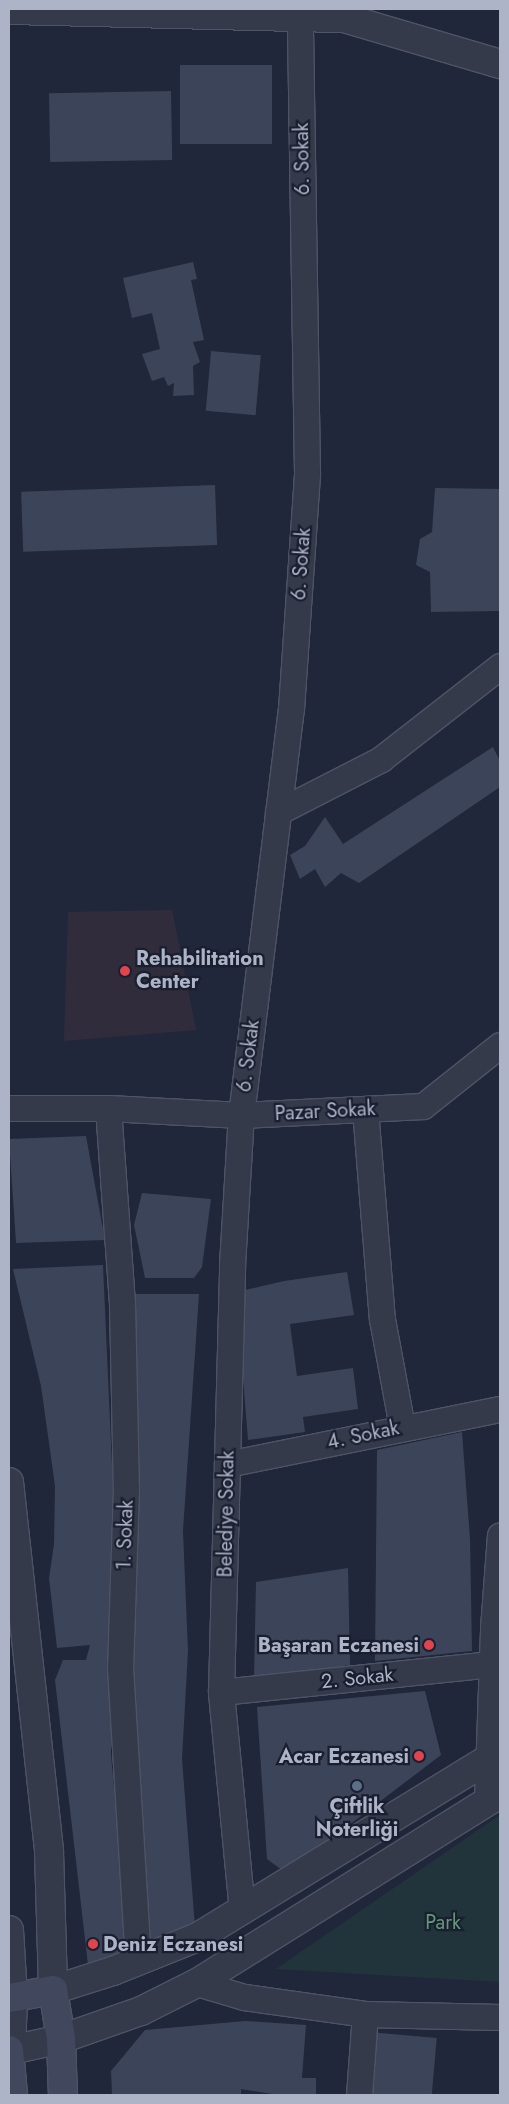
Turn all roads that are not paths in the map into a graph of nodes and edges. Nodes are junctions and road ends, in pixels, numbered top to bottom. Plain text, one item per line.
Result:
1 (9, 10) edge
2 (299, 12) edge
3 (500, 64) edge
4 (500, 666) edge
5 (278, 812) junction
6 (500, 1045) edge
7 (9, 1108) edge
8 (108, 1108) junction
9 (365, 1109) junction
10 (241, 1115) junction
11 (500, 1409) edge
12 (402, 1427) junction
13 (227, 1464) junction
14 (9, 1482) edge
15 (500, 1535) edge
16 (492, 1664) junction
17 (221, 1692) junction
18 (494, 1756) edge
19 (493, 1798) edge
20 (242, 1912) junction
21 (9, 1930) edge
22 (138, 1961) junction
23 (197, 1983) junction
24 (53, 1990) junction
25 (11, 1998) edge
26 (365, 2014) junction
27 (500, 2016) edge
28 (61, 2040) junction
29 (10, 2050) edge
30 (13, 2095) edge
31 (64, 2095) edge
32 (359, 2095) edge

1 - 2 street
2 - 3 street
2 - 5 street, 6. Sokak
4 - 5 street
5 - 10 street, 6. Sokak
6 - 9 street, Pazar Sokak
7 - 8 street, Pazar Sokak
8 - 10 street, Pazar Sokak
8 - 22 street, 1. Sokak
9 - 10 street, Pazar Sokak
9 - 12 street
10 - 13 street, Belediye Sokak
11 - 12 street, 4. Sokak
12 - 13 street, 4. Sokak
13 - 17 street, Belediye Sokak
14 - 24 street
15 - 16 street
16 - 17 street, 2. Sokak
16 - 18 street
17 - 20 street, Belediye Sokak
18 - 19 street
18 - 20 street
19 - 23 street
20 - 22 street
21 - 25 street
22 - 24 street
23 - 26 street
23 - 28 street
24 - 25 main road
24 - 28 main road
25 - 29 street
26 - 27 street
26 - 32 street
28 - 29 street
28 - 31 main road
29 - 30 main road

